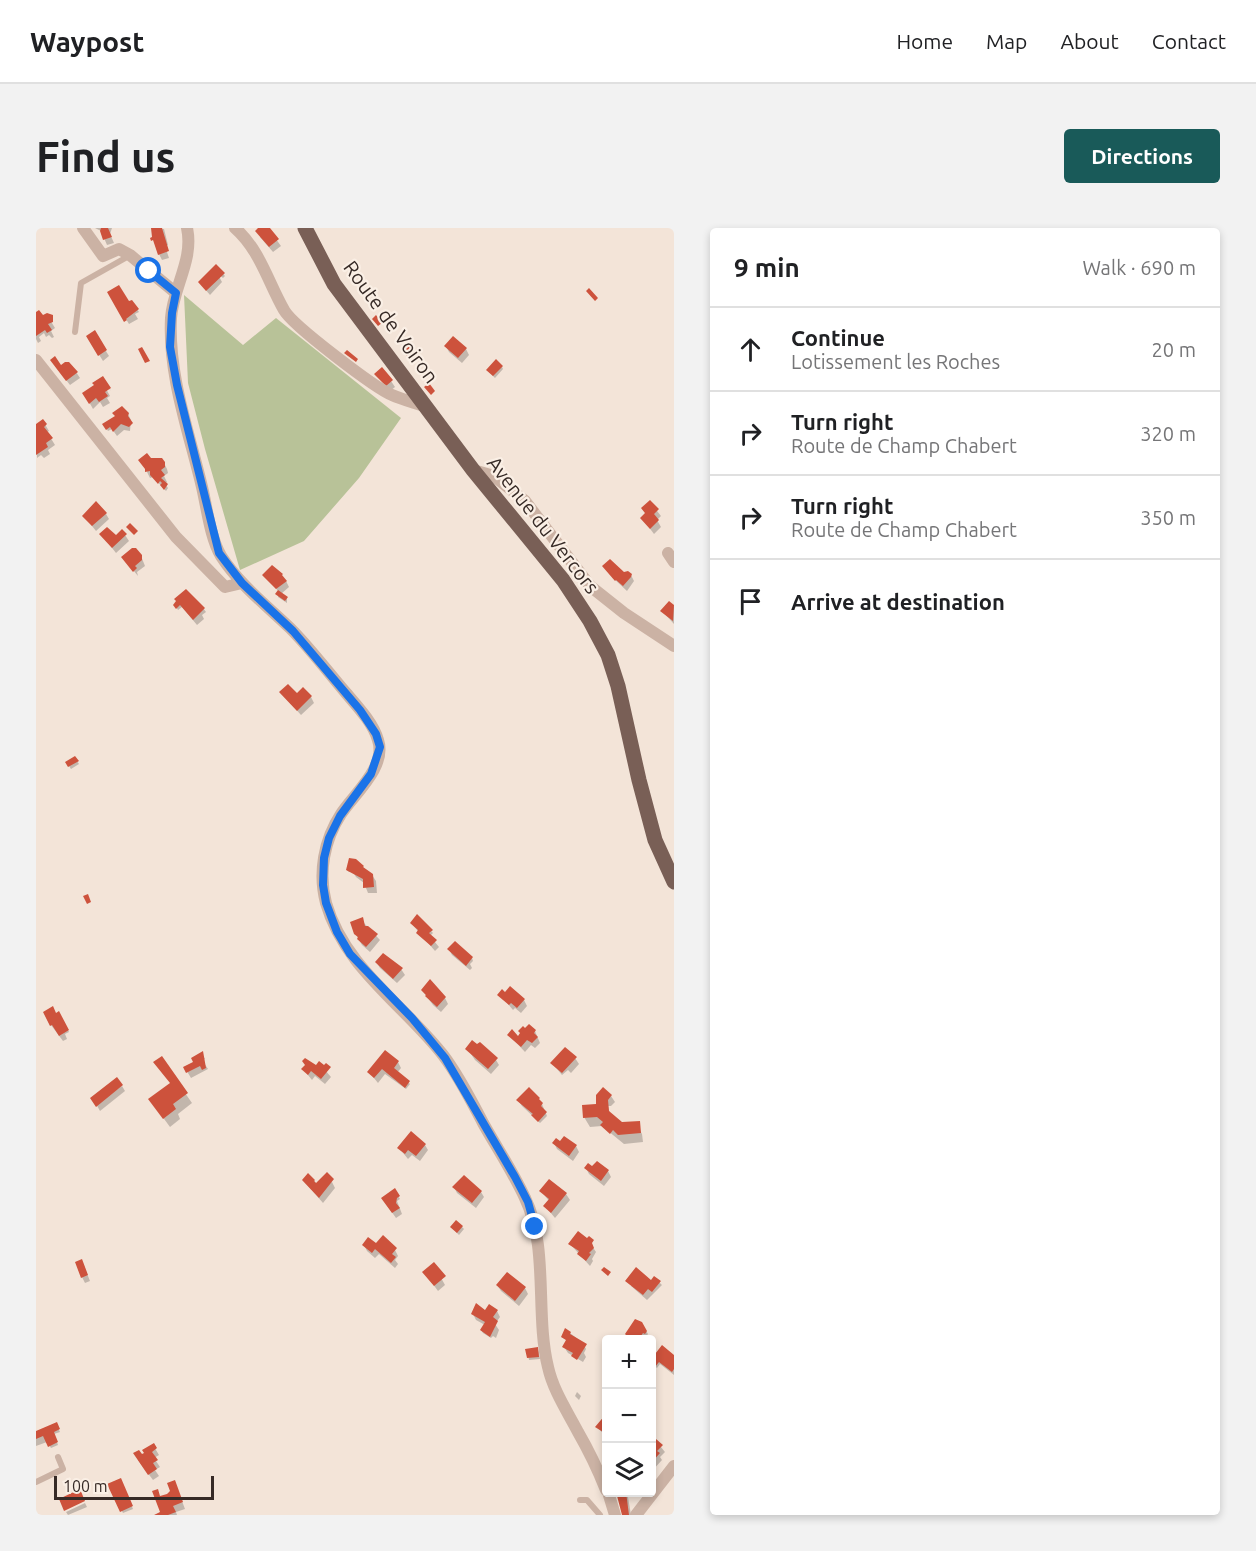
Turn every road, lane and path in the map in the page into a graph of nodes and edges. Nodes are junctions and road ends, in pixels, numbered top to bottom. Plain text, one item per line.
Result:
1 (83, 228) edge
2 (187, 228) edge
3 (235, 228) edge
4 (305, 228) edge
5 (130, 255) junction
6 (176, 293) junction
7 (75, 332) dead end
8 (36, 360) edge
9 (427, 407) junction
10 (473, 470) junction
11 (242, 583) junction
12 (674, 646) edge
13 (674, 882) edge
14 (58, 1457) dead end
15 (674, 1466) edge
16 (602, 1479) edge
17 (36, 1482) edge
18 (609, 1497) edge
19 (580, 1500) dead end
20 (600, 1515) edge
21 (615, 1515) edge
22 (636, 1515) edge

1 - 5 street
2 - 6 street
3 - 9 street
4 - 9 main road, Route de Voiron
5 - 6 street
5 - 7 lane
6 - 11 street
8 - 11 street
9 - 10 main road, Avenue du Vercors
10 - 12 street
10 - 13 main road, Avenue du Vercors
11 - 16 street
14 - 17 lane
15 - 22 street
18 - 21 street
19 - 20 lane

